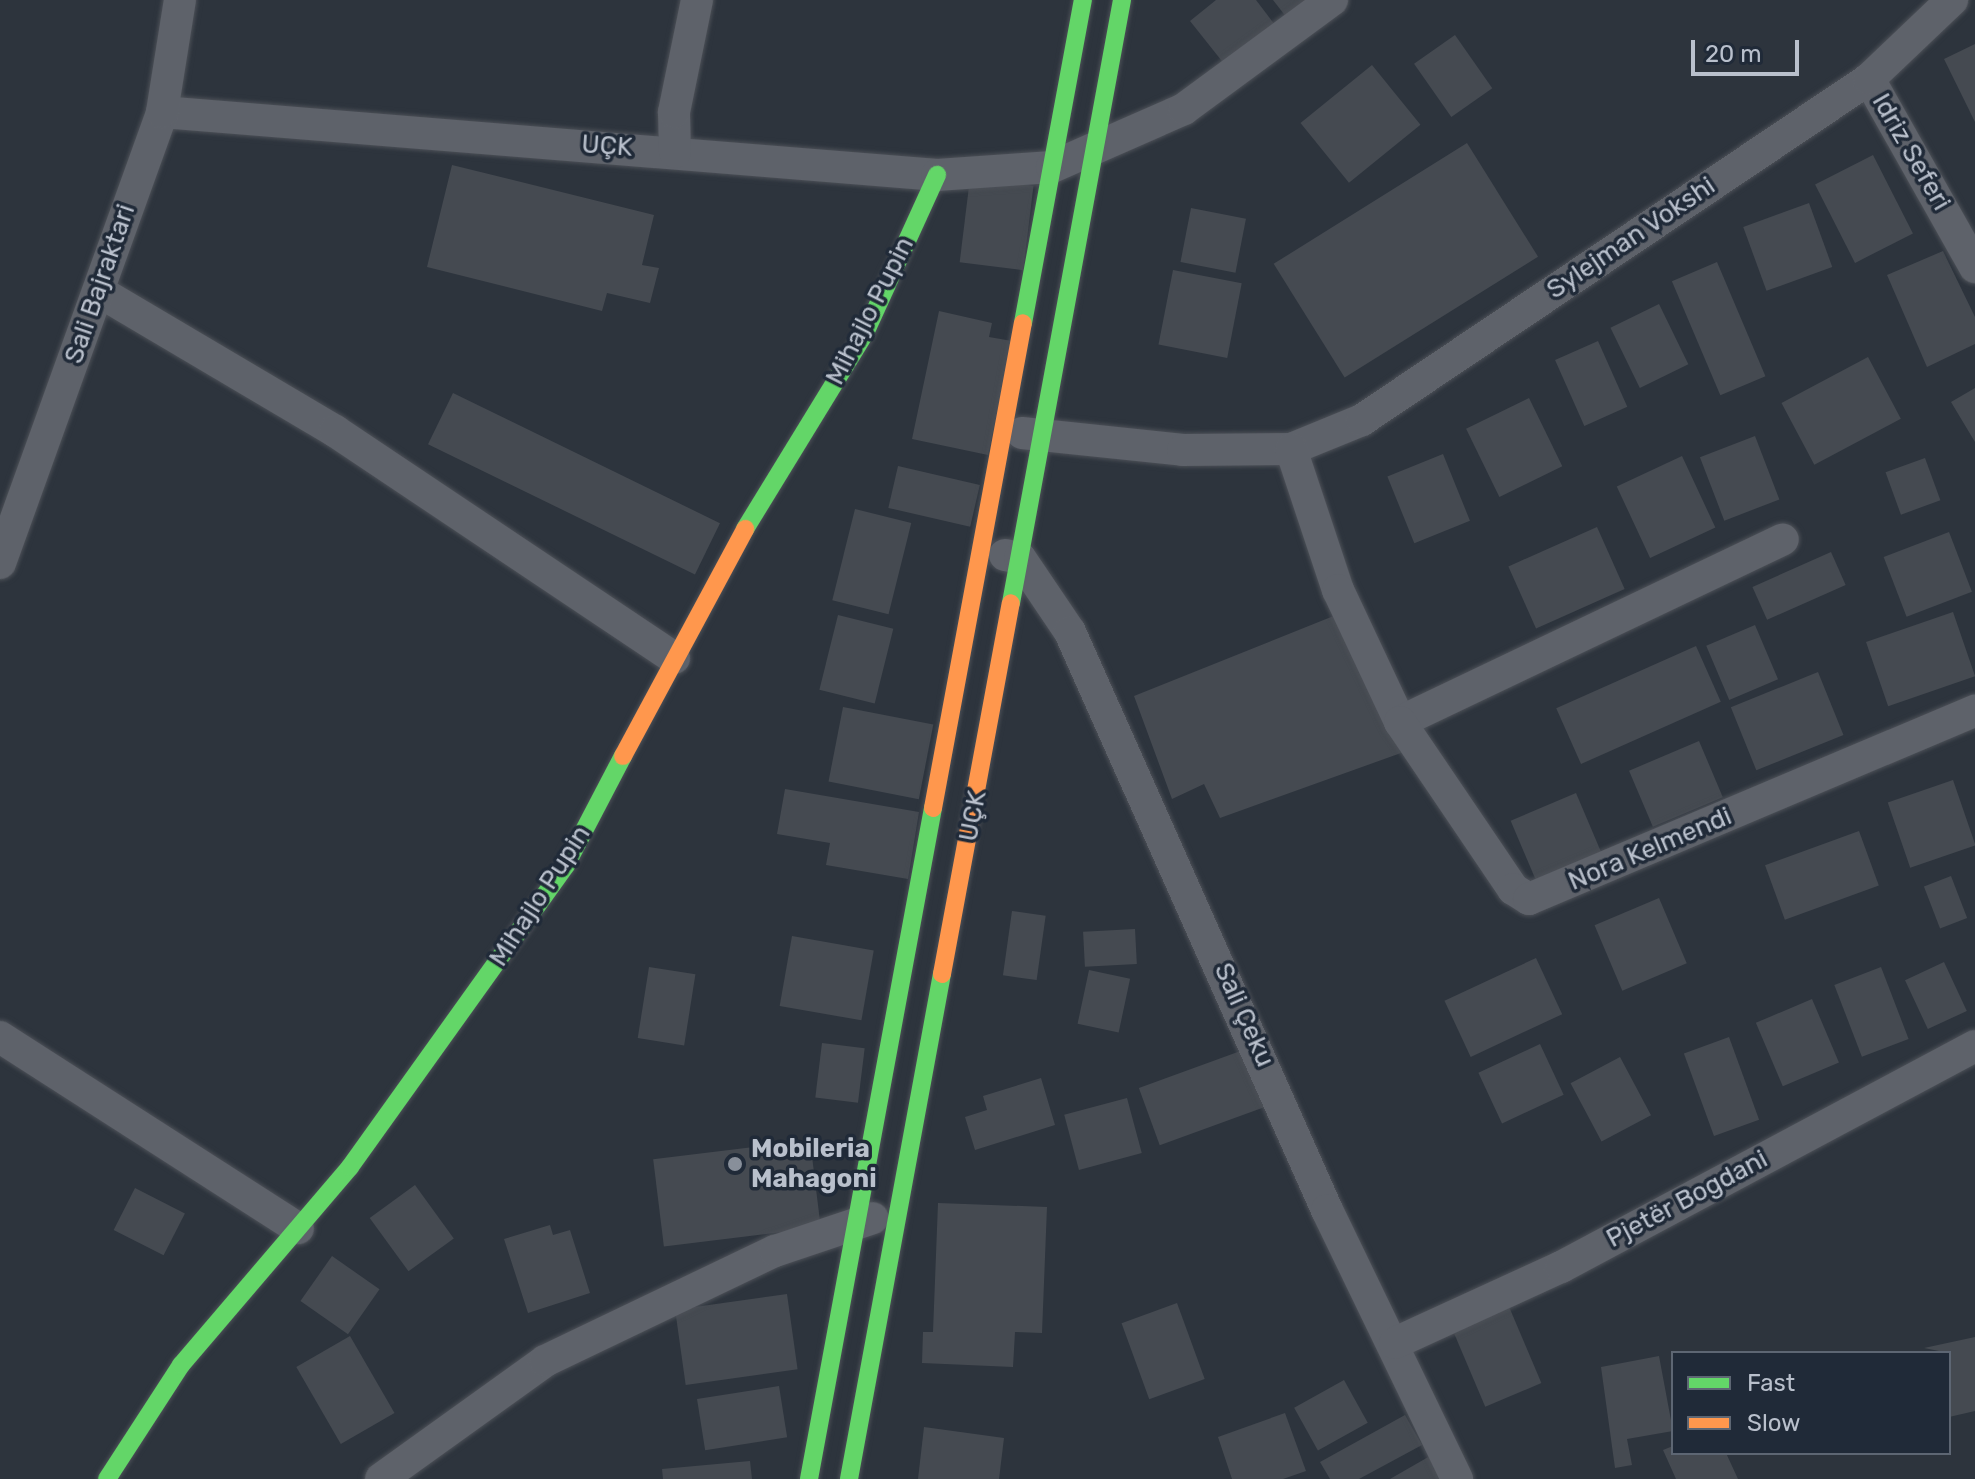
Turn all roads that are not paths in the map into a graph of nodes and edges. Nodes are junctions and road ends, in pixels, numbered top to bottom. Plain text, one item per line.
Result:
1 (180, 0) edge
2 (697, 0) edge
3 (1083, 0) edge
4 (1122, 0) edge
5 (1332, 0) edge
6 (1952, 0) edge
7 (1869, 79) junction
8 (162, 112) junction
9 (675, 152) junction
10 (1092, 152) junction
11 (1052, 167) junction
12 (937, 175) junction
13 (1963, 218) edge
14 (1975, 267) edge
15 (100, 292) junction
16 (1007, 431) junction
17 (1042, 437) junction
18 (1291, 449) junction
19 (1783, 539) dead end
20 (984, 551) junction
21 (1020, 558) junction
22 (0, 563) edge
23 (674, 658) junction
24 (1975, 711) edge
25 (1400, 722) junction
26 (0, 1037) edge
27 (1975, 1046) edge
28 (896, 1212) junction
29 (858, 1223) junction
30 (298, 1228) junction
31 (1395, 1343) junction
32 (107, 1479) edge
33 (381, 1479) edge
34 (809, 1479) edge
35 (849, 1479) edge
36 (1457, 1479) edge

1 - 8 street, Sali Bajraktari
2 - 9 street
3 - 11 main road, UÇK
4 - 10 main road, UÇK
5 - 10 street
6 - 7 street, Sylejman Vokshi
7 - 13 street, Idriz Seferi
7 - 18 street, Sylejman Vokshi
8 - 9 street, UÇK
8 - 15 street, Sali Bajraktari
9 - 12 street, UÇK
10 - 11 street, UÇK
10 - 17 main road, UÇK
11 - 12 street, UÇK
11 - 16 main road, UÇK
12 - 23 main road, Mihajlo Pupin
13 - 14 street, Idriz Seferi
15 - 22 street, Sali Bajraktari
15 - 23 street
16 - 17 street, Sylejman Vokshi
16 - 20 main road, UÇK
17 - 18 street, Sylejman Vokshi
17 - 21 main road, UÇK
18 - 25 street
19 - 25 street
20 - 21 street
20 - 29 main road, UÇK
21 - 28 main road, UÇK
21 - 31 street, Sali Çeku
23 - 30 main road, Mihajlo Pupin
24 - 25 street, Nora Kelmendi
26 - 30 street
27 - 31 street, Pjetër Bogdani
28 - 29 street
28 - 35 main road, UÇK
29 - 33 street
29 - 34 main road, UÇK
30 - 32 main road, Mihajlo Pupin
31 - 36 street, Sali Çeku

